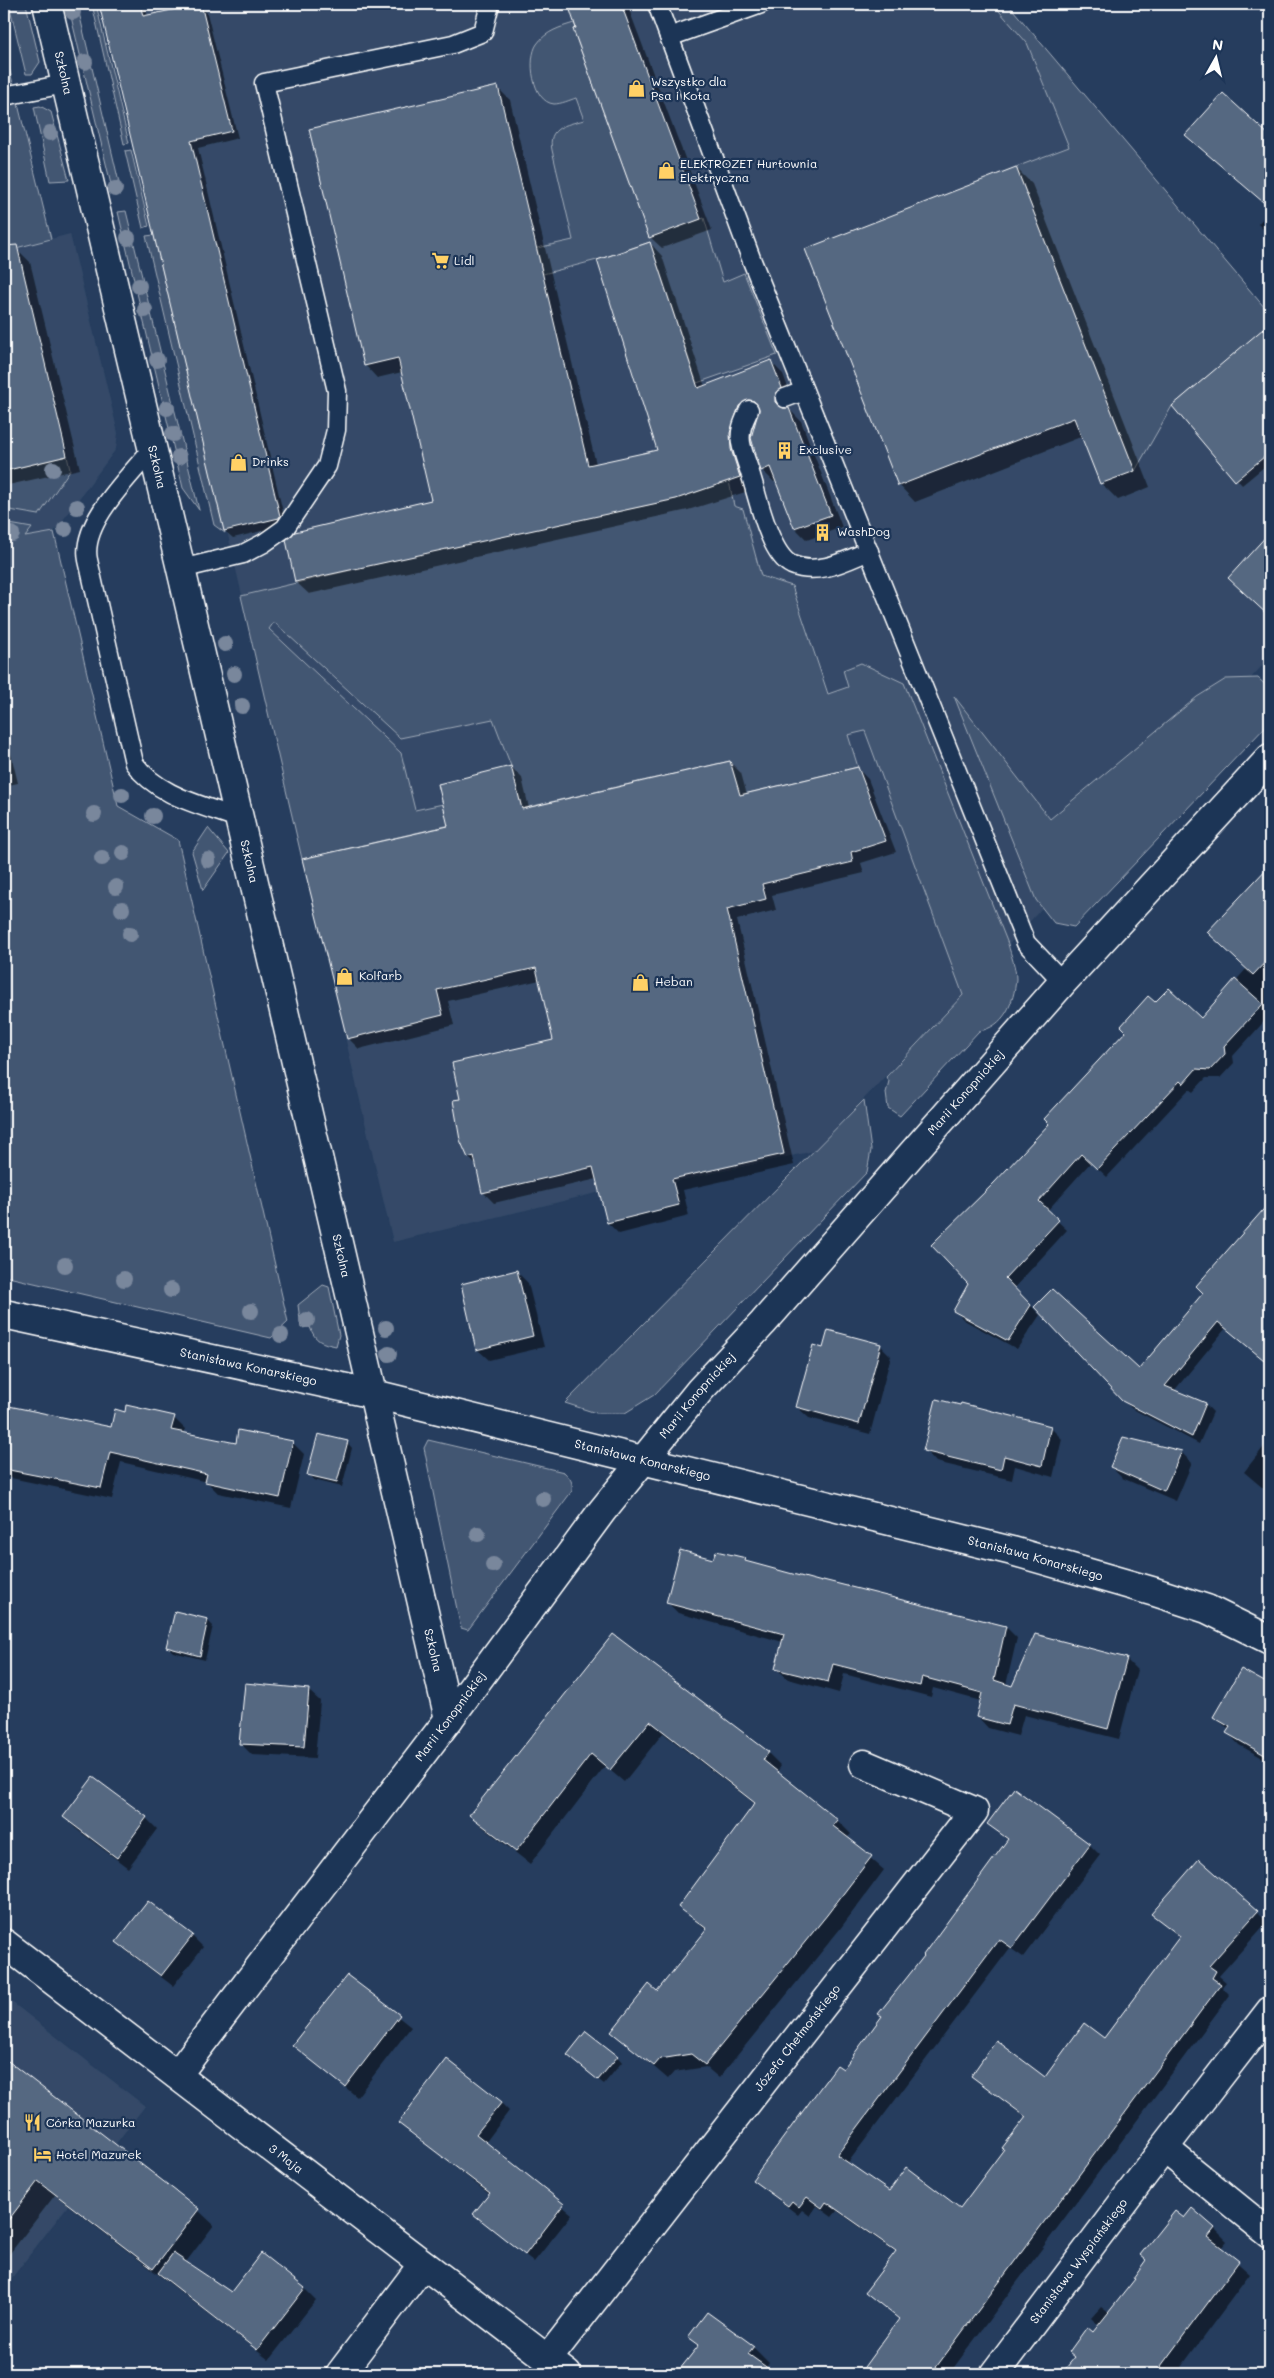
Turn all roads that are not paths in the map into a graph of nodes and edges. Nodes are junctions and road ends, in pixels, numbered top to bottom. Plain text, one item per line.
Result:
1 (47, 4) edge
2 (490, 4) edge
3 (657, 4) edge
4 (761, 4) edge
5 (669, 37) junction
6 (66, 84) junction
7 (4, 96) edge
8 (804, 391) junction
9 (785, 398) dead end
10 (749, 410) dead end
11 (153, 448) junction
12 (869, 552) junction
13 (181, 569) junction
14 (1270, 758) edge
15 (240, 820) junction
16 (1063, 982) junction
17 (4, 1314) edge
18 (374, 1394) junction
19 (644, 1460) junction
20 (1270, 1640) edge
21 (449, 1719) junction
22 (864, 1764) dead end
23 (4, 1943) edge
24 (1270, 2011) edge
25 (177, 2076) junction
26 (1164, 2148) junction
27 (1270, 2234) edge
28 (423, 2264) junction
29 (557, 2367) edge
30 (340, 2374) edge
31 (994, 2374) edge

1 - 6 street, Szkolna
2 - 13 lane
3 - 5 lane
4 - 5 lane
5 - 8 lane
6 - 7 lane
6 - 11 street, Szkolna
8 - 9 lane
8 - 12 lane
10 - 12 lane
11 - 13 street, Szkolna
11 - 15 lane
12 - 16 lane
13 - 15 street, Szkolna
14 - 16 street, Marii Konopnickiej
15 - 18 street, Szkolna
16 - 19 street, Marii Konopnickiej
17 - 18 street, Stanisława Konarskiego
18 - 19 street, Stanisława Konarskiego
18 - 21 street, Szkolna
19 - 20 street, Stanisława Konarskiego
19 - 21 street, Marii Konopnickiej
21 - 25 street, Marii Konopnickiej
22 - 29 street, Józefa Chełmońskiego
23 - 25 street, 3 Maja
24 - 26 street, Stanisława Wyspiańskiego
25 - 28 street, 3 Maja
26 - 27 street
26 - 31 street, Stanisława Wyspiańskiego
28 - 29 street, 3 Maja
28 - 30 street

